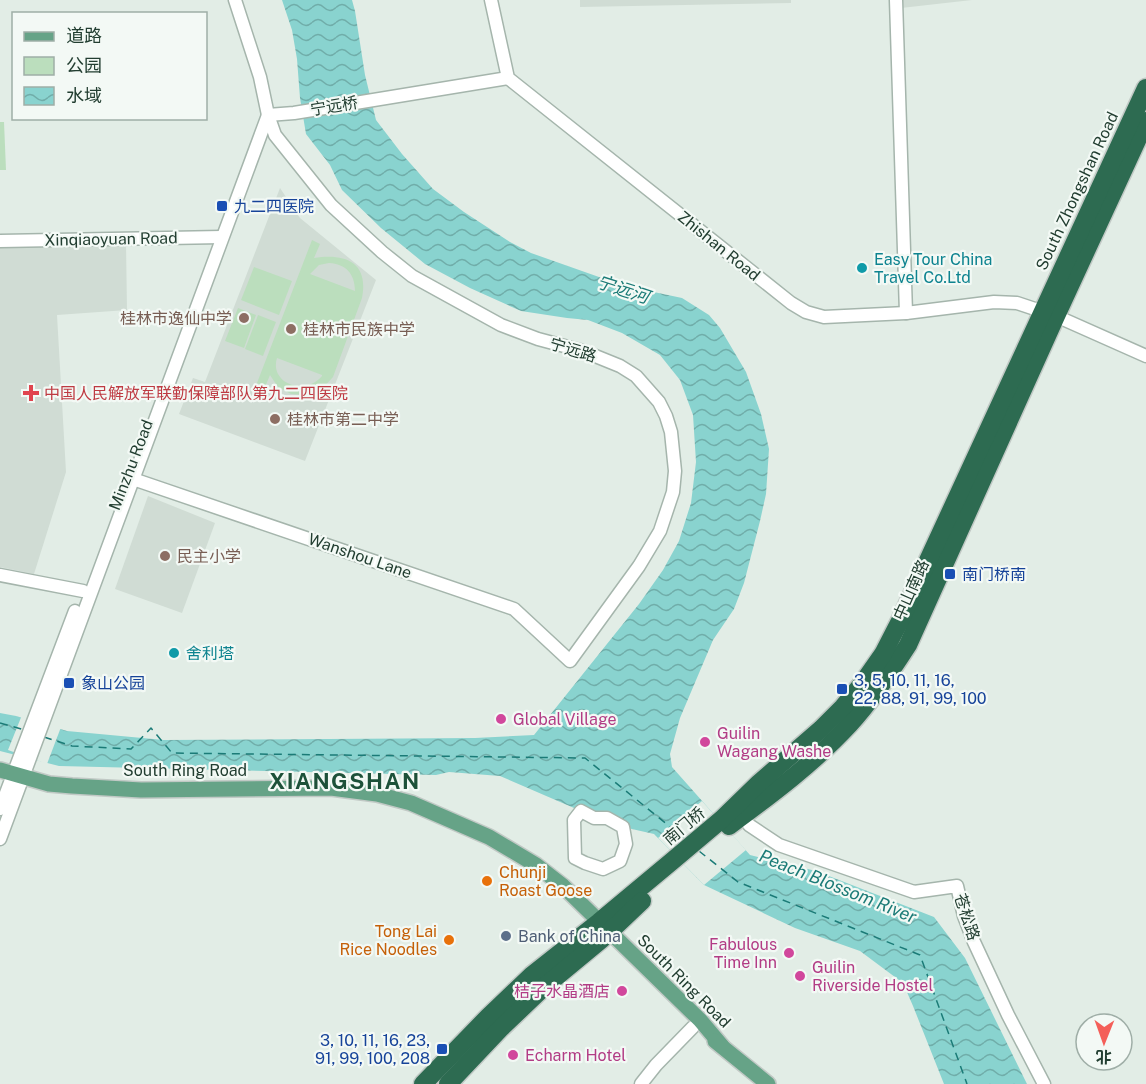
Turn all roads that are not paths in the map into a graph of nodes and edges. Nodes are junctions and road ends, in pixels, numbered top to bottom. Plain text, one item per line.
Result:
1 (235, 0) edge
2 (491, 0) edge
3 (896, 0) edge
4 (508, 78) junction
5 (1146, 88) edge
6 (268, 115) junction
7 (1146, 121) edge
8 (219, 237) junction
9 (0, 241) edge
10 (906, 312) junction
11 (1049, 314) junction
12 (1146, 356) edge
13 (133, 479) junction
14 (0, 575) edge
15 (83, 591) junction
16 (570, 661) joint
17 (40, 716) junction
18 (12, 774) edge
19 (0, 809) edge
20 (725, 823) joint
21 (749, 825) dead end
22 (0, 839) edge
23 (620, 861) joint
24 (601, 930) junction
25 (693, 1027) junction
26 (722, 1046) junction
27 (423, 1084) edge
28 (448, 1084) edge
29 (641, 1084) edge
30 (768, 1084) edge
31 (1044, 1084) edge

1 - 6 street
2 - 4 street
3 - 10 street
4 - 6 street, 宁远桥
4 - 10 street, Zhishan Road
5 - 11 highway, South Zhongshan Road
6 - 8 street, Minzhu Road
6 - 16 street, 宁远路
7 - 11 highway, South Zhongshan Road
8 - 9 street, Xinqiaoyuan Road
8 - 13 street, Minzhu Road
8 - 15 street, Minzhu Road
10 - 11 street, Zhishan Road
11 - 12 street, Zhishan Road
11 - 20 highway, 中山南路
13 - 16 street, Wanshou Lane
13 - 17 street, Minzhu Road
14 - 15 street
15 - 17 street, Minzhu Road
17 - 18 street
18 - 19 street
18 - 22 street
18 - 24 main road, South Ring Road
20 - 24 highway, 南门桥
21 - 31 street, 苍松路
23 - 23 street
24 - 25 main road, South Ring Road
24 - 26 main road, South Ring Road
24 - 27 highway
24 - 28 highway
25 - 26 main road, South Ring Road
25 - 29 street
26 - 30 main road

